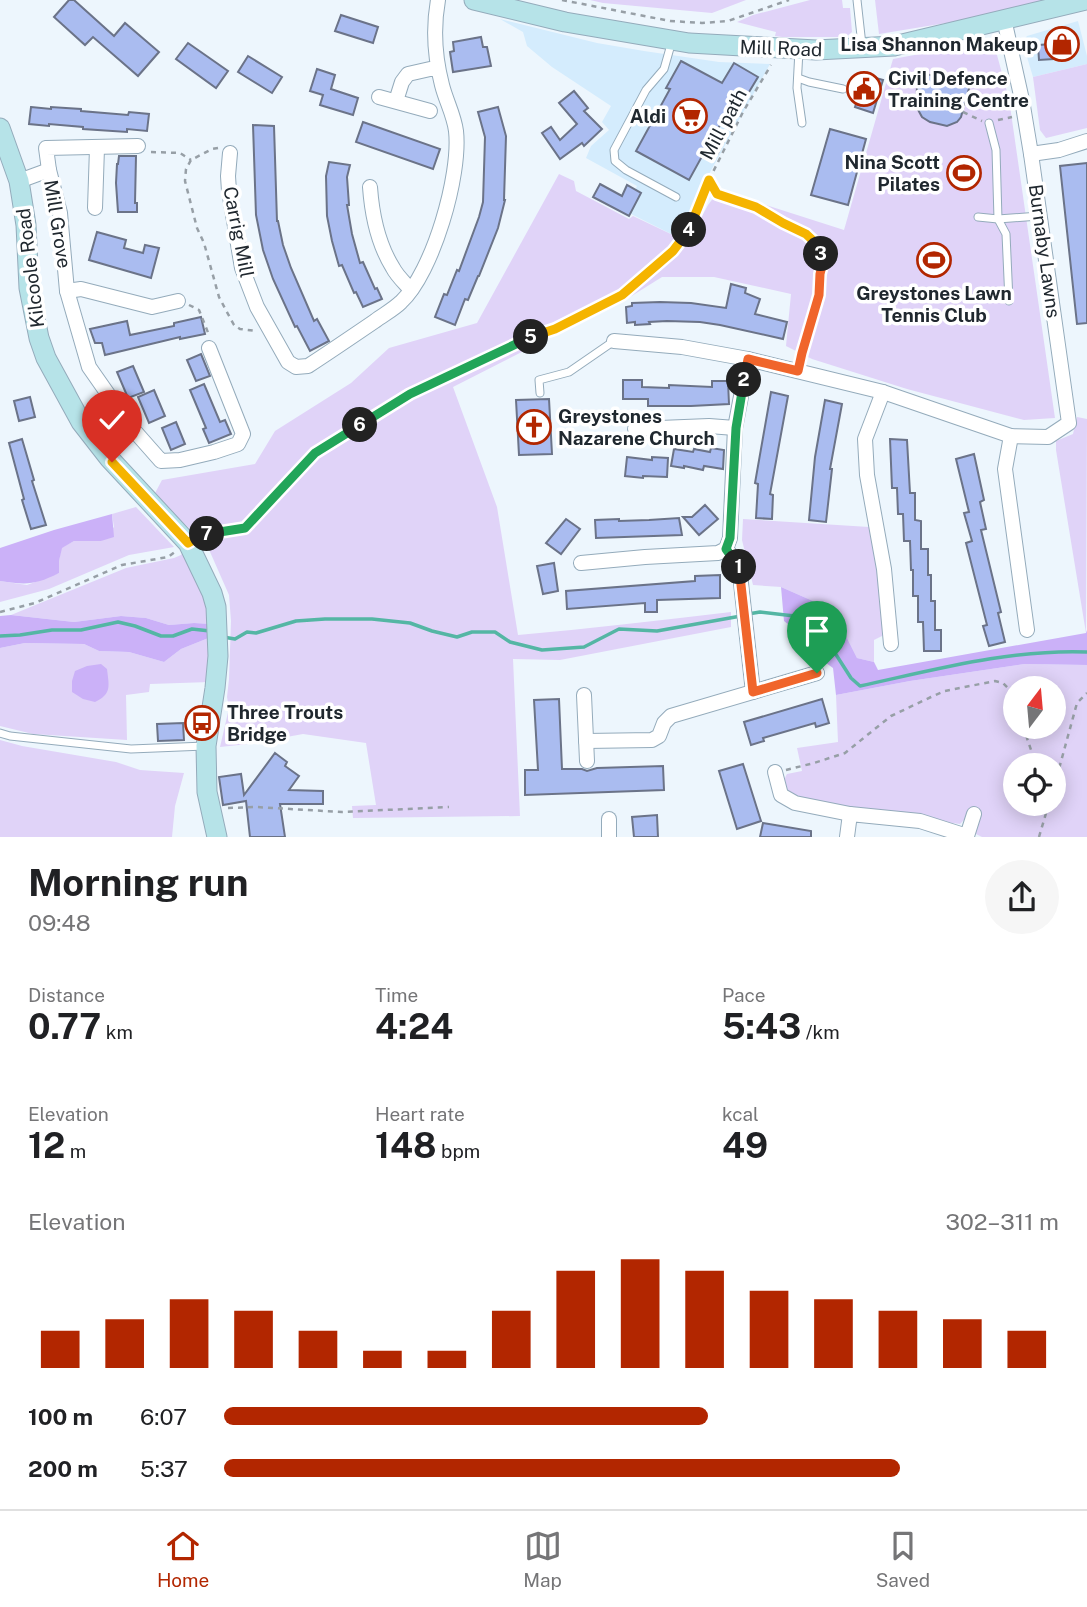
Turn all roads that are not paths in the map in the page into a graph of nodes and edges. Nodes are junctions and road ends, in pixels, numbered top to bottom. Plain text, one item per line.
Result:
1 (438, 0) edge
2 (474, 0) edge
3 (857, 0) edge
4 (1086, 0) edge
5 (1004, 19) junction
6 (672, 40) junction
7 (863, 48) junction
8 (799, 49) junction
9 (438, 69) junction
10 (798, 78) junction
11 (843, 89) dead end
12 (379, 97) dead end
13 (396, 101) junction
14 (429, 111) dead end
15 (802, 123) dead end
16 (989, 123) dead end
17 (0, 128) edge
18 (1087, 141) edge
19 (138, 146) road end
20 (97, 148) junction
21 (230, 153) road end
22 (1031, 155) junction
23 (50, 170) junction
24 (19, 181) junction
25 (370, 187) dead end
26 (676, 197) dead end
27 (95, 208) dead end
28 (1039, 216) junction
29 (978, 217) dead end
30 (998, 219) junction
31 (411, 290) junction
32 (67, 291) junction
33 (178, 301) road end
34 (1009, 301) dead end
35 (614, 341) joint
36 (209, 348) road end
37 (748, 359) junction
38 (883, 392) junction
39 (540, 393) dead end
40 (736, 428) junction
41 (635, 429) dead end
42 (1011, 436) junction
43 (726, 549) junction
44 (582, 563) dead end
45 (1027, 630) dead end
46 (891, 644) dead end
47 (817, 673) dead end
48 (753, 692) junction
49 (584, 695) dead end
50 (0, 733) edge
51 (586, 741) junction
52 (206, 746) junction
53 (587, 761) dead end
54 (775, 772) road end
55 (850, 814) junction
56 (974, 814) dead end
57 (609, 819) dead end
58 (217, 837) edge
59 (610, 837) edge
60 (847, 837) edge

1 - 9 street, Carrig Mill
2 - 6 main road, Mill Road
3 - 7 lane
4 - 5 main road, Mill Road
5 - 7 main road, Mill Road
5 - 22 street, Burnaby Lawns
6 - 8 main road, Mill Road
6 - 26 lane
7 - 8 main road, Mill Road
8 - 10 lane
9 - 13 street
9 - 31 street, Carrig Mill
10 - 11 lane
10 - 15 lane
12 - 13 street
13 - 14 street
16 - 30 lane
17 - 24 main road, Kilcoole Road
18 - 22 street
19 - 20 street, Mill Grove
20 - 23 street, Mill Grove
20 - 27 street, Mill Grove
21 - 31 street, Carrig Mill
22 - 28 street, Burnaby Lawns
23 - 24 street, Mill Grove
23 - 32 street, Mill Grove
24 - 52 main road, Kilcoole Road
25 - 31 street
28 - 30 lane
28 - 42 street, Burnaby Lawns
29 - 30 lane
30 - 34 lane
32 - 33 street, Mill Grove
32 - 36 street
35 - 37 street, Burnaby Lawns
35 - 39 lane
37 - 38 street, Burnaby Lawns
37 - 40 street
38 - 42 street, Burnaby Lawns
38 - 46 street
40 - 41 street
40 - 43 street
42 - 45 street
43 - 44 street
43 - 48 street
47 - 48 street
48 - 51 street
49 - 51 street
50 - 52 lane
51 - 53 street
52 - 58 main road
54 - 55 street
55 - 56 street
55 - 60 street
57 - 59 street

